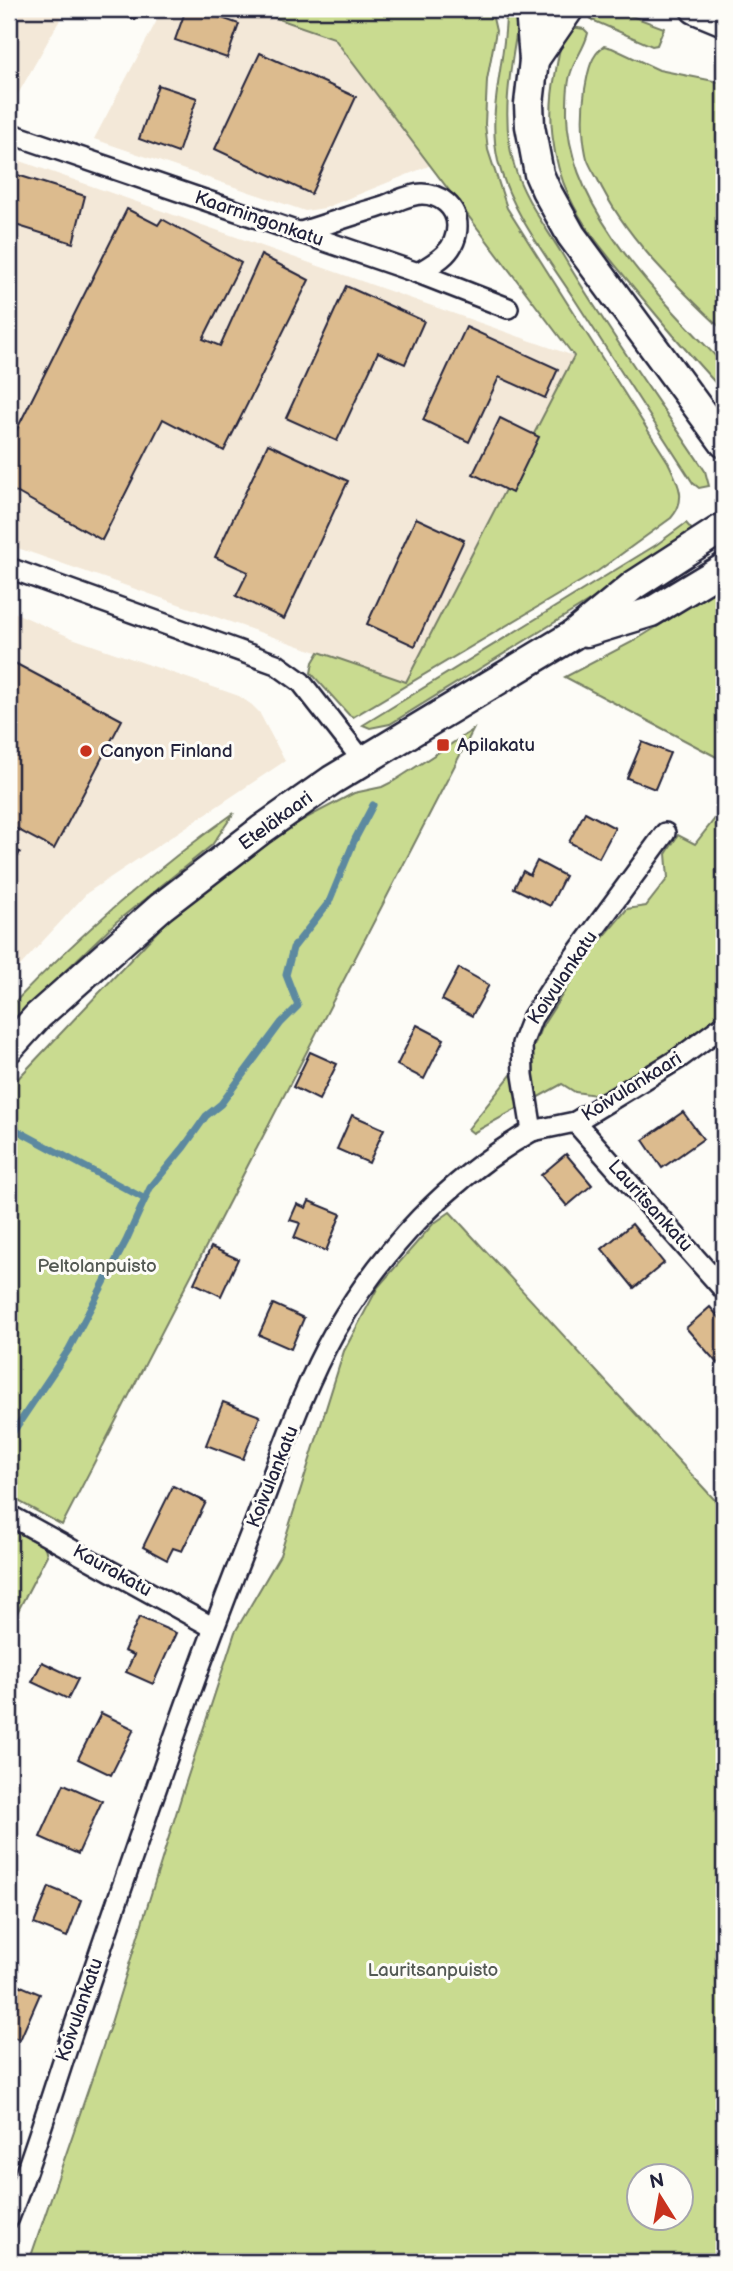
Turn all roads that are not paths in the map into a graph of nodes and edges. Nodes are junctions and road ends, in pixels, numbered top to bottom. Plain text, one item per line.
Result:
1 (530, 9) edge
2 (569, 9) edge
3 (695, 9) edge
4 (724, 21) edge
5 (534, 60) junction
6 (9, 133) edge
7 (298, 233) junction
8 (418, 273) junction
9 (508, 309) dead end
10 (713, 416) edge
11 (724, 443) edge
12 (724, 527) edge
13 (9, 568) edge
14 (724, 568) edge
15 (573, 635) junction
16 (363, 761) junction
17 (665, 834) dead end
18 (724, 1025) edge
19 (9, 1048) edge
20 (575, 1122) junction
21 (532, 1131) junction
22 (724, 1290) edge
23 (9, 1515) edge
24 (214, 1628) junction
25 (9, 2218) edge

1 - 5 main road
2 - 5 main road
3 - 4 main road
5 - 10 main road
6 - 7 street, Kaarningonkatu
7 - 8 street, Kaarningonkatu
7 - 8 street
8 - 9 street, Kaarningonkatu
10 - 11 main road
12 - 15 main road, Eteläkaari
13 - 16 street
14 - 15 main road, Eteläkaari
15 - 16 main road, Eteläkaari
16 - 19 main road, Eteläkaari
17 - 21 street, Koivulankatu
18 - 20 street, Koivulankaari
20 - 21 street, Koivulankaari
20 - 22 street, Lauritsankatu
21 - 24 street, Koivulankatu
23 - 24 street, Kaurakatu
24 - 25 street, Koivulankatu

